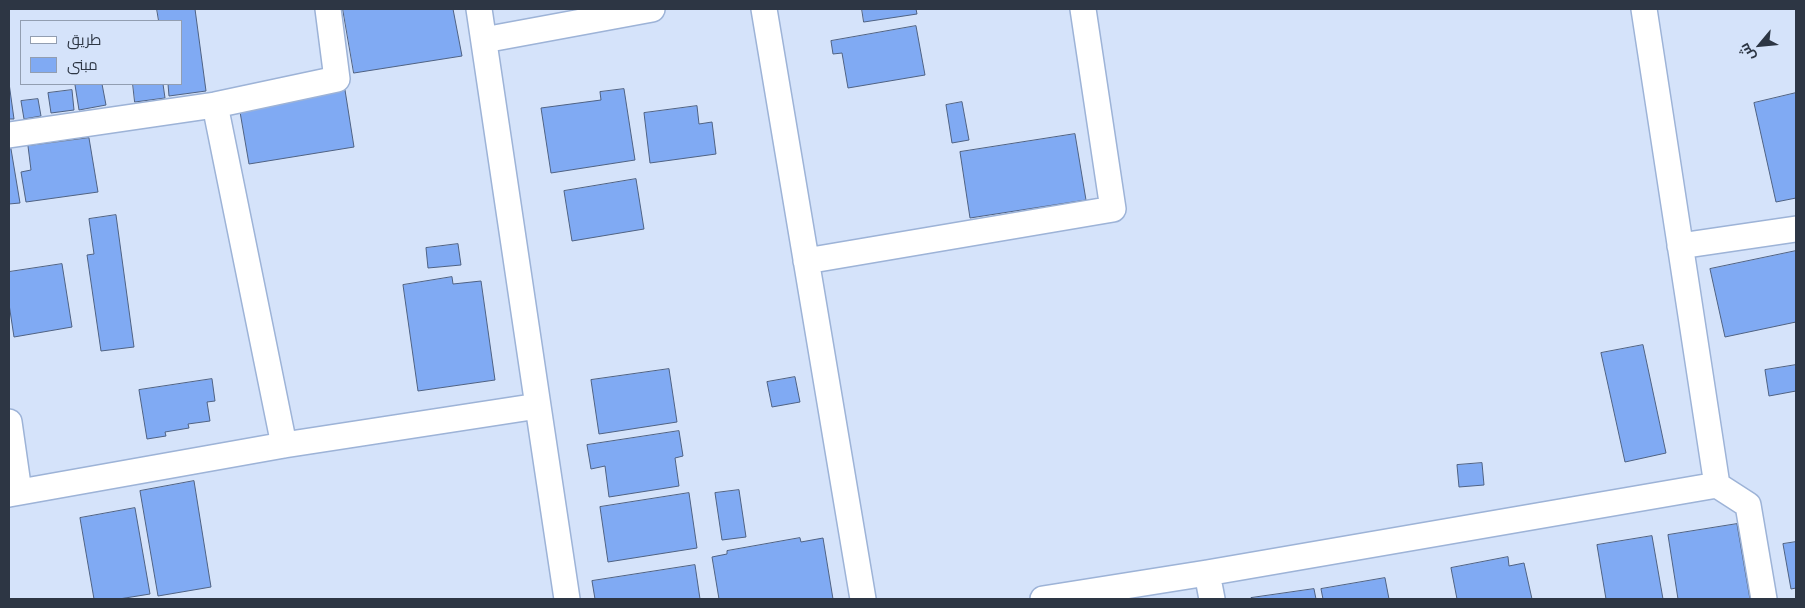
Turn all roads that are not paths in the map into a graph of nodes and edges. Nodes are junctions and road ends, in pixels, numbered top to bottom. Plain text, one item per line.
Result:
1 (328, 9) edge
2 (479, 9) edge
3 (652, 9) edge
4 (764, 9) edge
5 (1083, 9) edge
6 (1644, 9) edge
7 (484, 40) junction
8 (215, 105) junction
9 (9, 134) edge
10 (1796, 229) edge
11 (1680, 246) junction
12 (806, 261) junction
13 (538, 406) junction
14 (9, 422) edge
15 (284, 445) junction
16 (1718, 485) junction
17 (14, 493) edge
18 (1207, 573) junction
19 (567, 599) edge
20 (863, 599) edge
21 (1043, 599) edge
22 (1212, 599) edge
23 (1764, 599) edge

1 - 8 street
2 - 7 street
3 - 7 street
4 - 12 street
5 - 12 street
6 - 11 street
7 - 13 street
8 - 9 street
8 - 15 street
10 - 11 street
11 - 16 street
12 - 20 street
13 - 15 street
13 - 19 street
14 - 17 street
15 - 17 street
16 - 18 street
16 - 23 street
18 - 21 street
18 - 22 street

